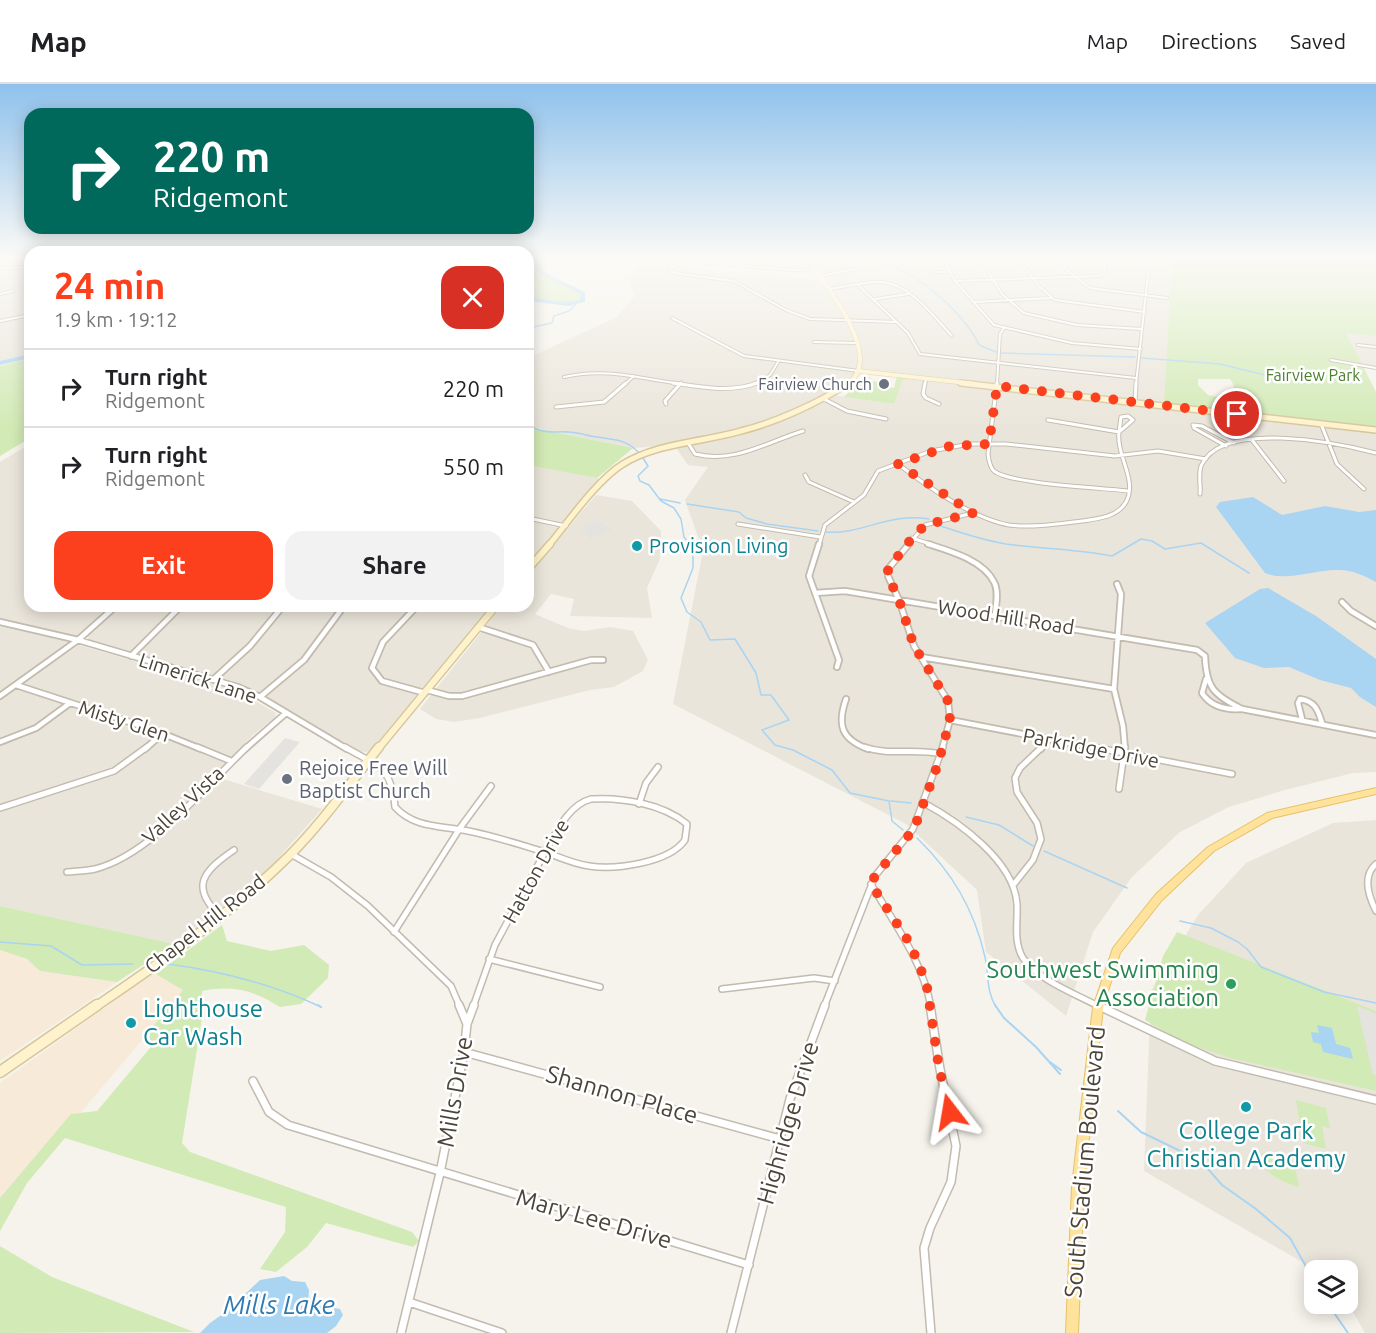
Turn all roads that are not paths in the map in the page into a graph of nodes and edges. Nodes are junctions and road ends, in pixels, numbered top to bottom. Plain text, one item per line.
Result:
1 (795, 314) edge
2 (844, 314) edge
3 (889, 314) edge
4 (929, 314) edge
5 (984, 314) edge
6 (1029, 314) edge
7 (1145, 314) edge
8 (24, 316) edge
9 (672, 318) dead end
10 (0, 321) edge
11 (848, 321) junction
12 (897, 322) junction
13 (1004, 328) junction
14 (1143, 329) junction
15 (952, 336) dead end
16 (814, 342) dead end
17 (856, 344) junction
18 (1358, 345) dead end
19 (1376, 347) edge
20 (1141, 349) junction
21 (1331, 360) dead end
22 (778, 362) junction
23 (998, 363) junction
24 (1376, 369) edge
25 (859, 371) junction
26 (634, 376) junction
27 (564, 377) dead end
28 (1136, 378) junction
29 (926, 379) junction
30 (681, 383) junction
31 (997, 386) junction
32 (824, 399) junction
33 (1135, 402) junction
34 (666, 404) dead end
35 (939, 404) dead end
36 (556, 407) dead end
37 (886, 419) dead end
38 (1048, 420) dead end
39 (1321, 424) junction
40 (1376, 430) edge
41 (803, 431) dead end
42 (1120, 432) junction
43 (1252, 440) junction
44 (1328, 442) junction
45 (688, 443) junction
46 (1234, 443) junction
47 (989, 444) junction
48 (1226, 446) junction
49 (1376, 453) edge
50 (1123, 456) junction
51 (1206, 459) junction
52 (898, 464) junction
53 (805, 475) dead end
54 (1284, 481) dead end
55 (1364, 489) dead end
56 (1129, 491) junction
57 (1200, 494) dead end
58 (854, 502) junction
59 (973, 513) junction
60 (534, 519) edge
61 (738, 524) dead end
62 (566, 526) junction
63 (820, 537) junction
64 (912, 538) junction
65 (534, 562) edge
66 (1118, 584) dead end
67 (815, 593) junction
68 (899, 600) junction
69 (1342, 602) dead end
70 (109, 612) edge
71 (175, 612) edge
72 (278, 612) edge
73 (340, 612) edge
74 (411, 612) edge
75 (491, 612) edge
76 (995, 615) junction
77 (0, 622) edge
78 (1376, 626) edge
79 (478, 627) junction
80 (1118, 636) junction
81 (78, 640) junction
82 (131, 656) junction
83 (920, 657) junction
84 (603, 660) dead end
85 (837, 667) dead end
86 (549, 672) junction
87 (1206, 679) junction
88 (213, 680) junction
89 (16, 686) junction
90 (1114, 689) junction
91 (426, 691) junction
92 (0, 696) edge
93 (260, 697) junction
94 (846, 699) dead end
95 (70, 703) junction
96 (1242, 709) junction
97 (286, 713) junction
98 (1302, 719) junction
99 (950, 720) junction
100 (1322, 723) junction
101 (164, 733) junction
102 (1376, 735) edge
103 (1047, 740) junction
104 (0, 742) edge
105 (941, 754) junction
106 (1125, 754) junction
107 (231, 761) junction
108 (366, 763) junction
109 (658, 767) dead end
110 (1232, 774) dead end
111 (491, 786) dead end
112 (1119, 789) dead end
113 (1376, 791) edge
114 (924, 803) junction
115 (639, 804) junction
116 (0, 808) edge
117 (460, 828) junction
118 (688, 833) joint
119 (234, 850) dead end
120 (545, 852) junction
121 (291, 854) junction
122 (1376, 864) edge
123 (67, 872) dead end
124 (871, 884) junction
125 (1014, 884) junction
126 (1376, 911) edge
127 (221, 917) junction
128 (394, 932) junction
129 (489, 959) junction
130 (835, 981) junction
131 (600, 987) dead end
132 (722, 989) dead end
133 (1098, 1006) junction
134 (467, 1024) junction
135 (464, 1052) junction
136 (0, 1072) edge
137 (253, 1081) dead end
138 (1376, 1100) edge
139 (780, 1139) junction
140 (440, 1173) junction
141 (749, 1265) junction
142 (409, 1302) junction
143 (401, 1333) edge
144 (502, 1333) edge
145 (731, 1333) edge
146 (931, 1333) edge
147 (1072, 1333) edge

1 - 11 street
2 - 11 street
3 - 12 street
4 - 15 street
5 - 13 street
6 - 14 street
7 - 14 street
8 - 10 street
9 - 22 street
11 - 12 street
11 - 17 street
12 - 23 street
13 - 20 street
13 - 23 street
14 - 20 street
16 - 17 street
17 - 25 street
18 - 19 street
20 - 28 street
21 - 24 street
22 - 25 street
22 - 30 street
23 - 28 street
23 - 31 street
25 - 29 street
25 - 32 street
26 - 27 street
26 - 30 street
26 - 36 street
28 - 33 street
29 - 31 street
29 - 35 street
30 - 34 street
31 - 33 street
31 - 47 street
32 - 37 street
32 - 45 street
33 - 39 street
38 - 42 street
39 - 40 street
39 - 44 street
41 - 45 street
42 - 42 street
42 - 50 street
43 - 44 street
43 - 46 street
43 - 54 street
44 - 49 street
44 - 55 street
45 - 62 street
46 - 48 street
46 - 48 street
47 - 50 street
47 - 52 street
47 - 56 street
48 - 51 street
50 - 51 street
50 - 56 street
51 - 57 street
52 - 58 street
52 - 59 street
53 - 58 street
56 - 59 street
58 - 63 street
59 - 64 street
60 - 62 street
61 - 63 street
62 - 65 street
63 - 67 street
64 - 68 street
64 - 76 street
66 - 80 street
67 - 68 street, Wood Hill Road
67 - 85 street
68 - 76 street, Wood Hill Road
68 - 83 street
69 - 78 street
70 - 81 street
71 - 82 street
72 - 88 street
73 - 93 street
74 - 91 street
75 - 79 street, Chapel Hill Road
76 - 80 street, Wood Hill Road
77 - 81 street, Limerick Lane
79 - 86 street
79 - 91 street, Chapel Hill Road
80 - 87 street, Wood Hill Road
80 - 90 street
81 - 82 street, Limerick Lane
81 - 89 street
82 - 88 street, Limerick Lane
83 - 90 street
83 - 99 street
84 - 86 street
86 - 91 street
87 - 96 street
87 - 96 street
88 - 93 street, Limerick Lane
89 - 92 street
89 - 95 street, Misty Glen
90 - 106 street
91 - 108 street, Chapel Hill Road
93 - 97 street, Limerick Lane
94 - 105 street
95 - 101 street, Misty Glen
95 - 104 street
96 - 98 street
97 - 107 street, Valley Vista
97 - 108 street, Limerick Lane
98 - 100 street
98 - 100 street
99 - 103 street, Parkridge Drive
99 - 105 street, Highridge Drive
100 - 102 street
101 - 107 street, Misty Glen
101 - 116 street
103 - 106 street, Parkridge Drive
103 - 125 street
105 - 114 street, Highridge Drive
106 - 110 street, Parkridge Drive
106 - 112 street
107 - 123 street, Valley Vista
108 - 117 street, Limerick Lane
108 - 121 street, Chapel Hill Road
109 - 115 street
111 - 117 street
113 - 133 main road, South Stadium Boulevard
114 - 124 street, Highridge Drive
114 - 125 street
115 - 118 street, Hatton Drive
115 - 120 street, Hatton Drive
117 - 120 street, Limerick Lane
117 - 128 street
118 - 120 street, Limerick Lane
119 - 127 street
120 - 129 street, Hatton Drive
121 - 127 street, Chapel Hill Road
121 - 128 street, Mills Drive
122 - 126 street
124 - 130 street, Highridge Drive
124 - 146 street
125 - 133 street
127 - 136 street, Chapel Hill Road
128 - 134 street, Mills Drive
129 - 131 street
129 - 134 street, Hatton Drive
130 - 132 street
130 - 139 street, Highridge Drive
133 - 138 street
133 - 147 main road, South Stadium Boulevard
134 - 135 street, Mills Drive
135 - 139 street, Shannon Place
135 - 140 street, Mills Drive
137 - 140 street, Mary Lee Drive
139 - 141 street, Highridge Drive
140 - 141 street, Mary Lee Drive
140 - 142 street, Mills Drive
141 - 145 street, Highridge Drive
142 - 143 street, Mills Drive
142 - 144 street

